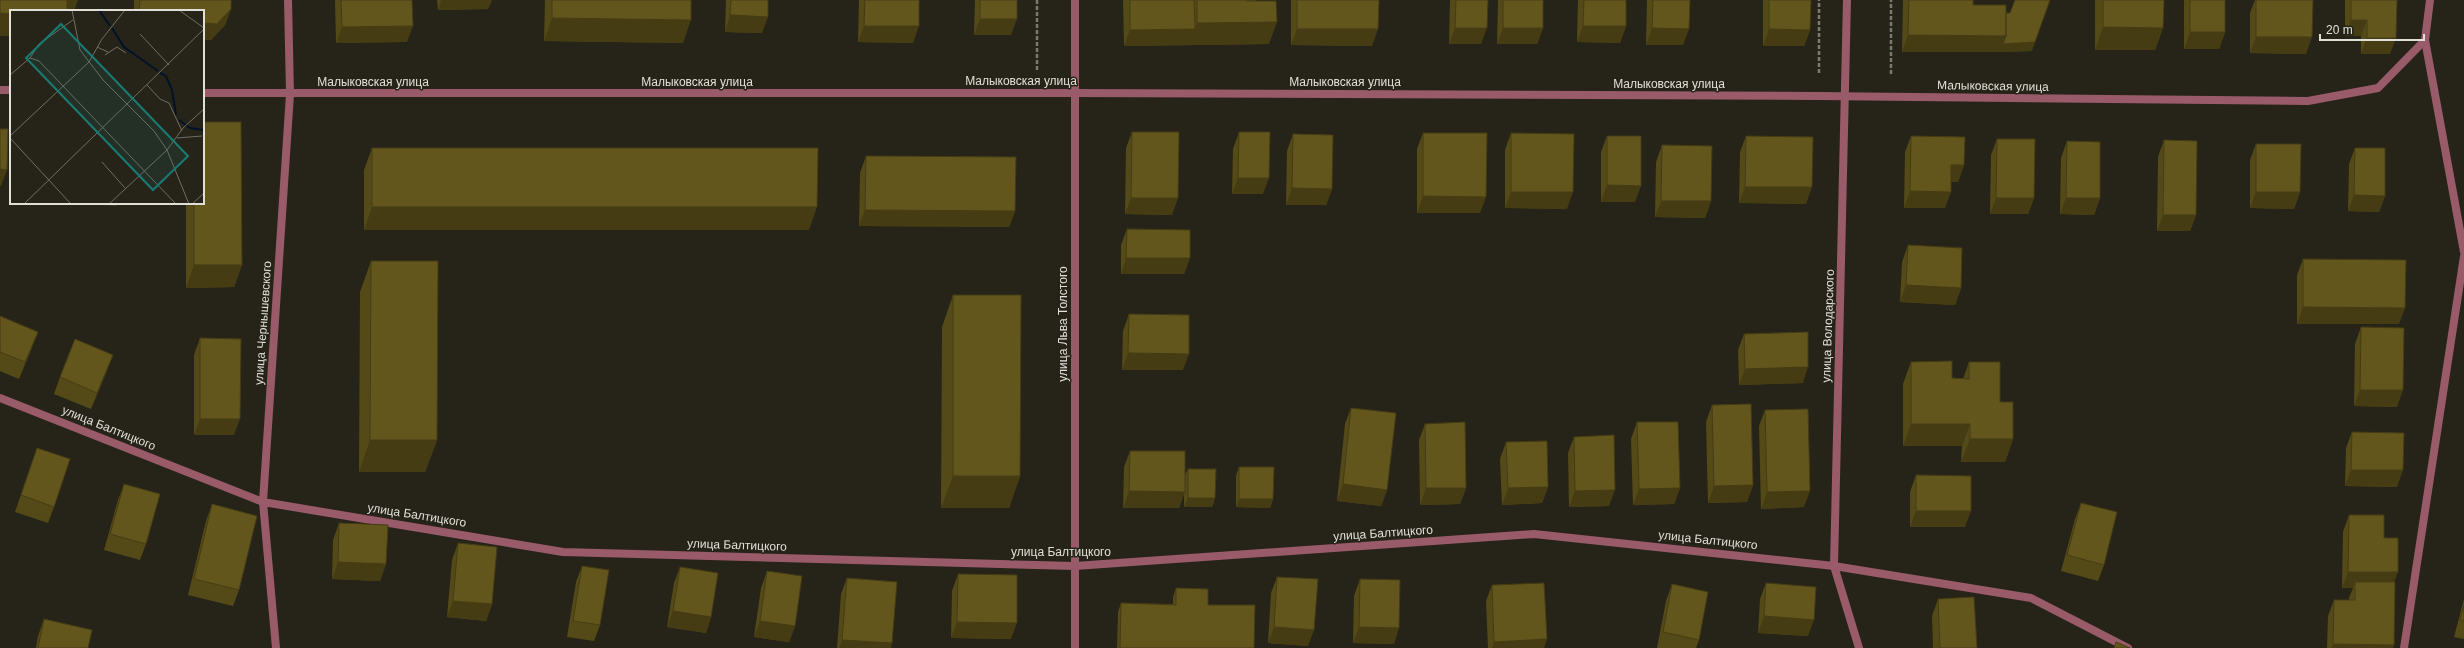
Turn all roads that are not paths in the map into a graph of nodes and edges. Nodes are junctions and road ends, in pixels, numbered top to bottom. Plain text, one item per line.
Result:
1 (288, 0) edge
2 (1075, 0) edge
3 (1848, 0) edge
4 (2430, 0) edge
5 (2425, 40) junction
6 (204, 93) edge
7 (1076, 93) junction
8 (290, 94) junction
9 (1847, 96) junction
10 (2464, 252) edge
11 (2464, 256) edge
12 (0, 398) edge
13 (263, 502) junction
14 (1075, 566) junction
15 (1834, 566) junction
16 (276, 648) edge
17 (1074, 648) edge
18 (1859, 648) edge
19 (2128, 648) edge
20 (2404, 648) edge

1 - 8 street, улица Чернышевского
2 - 7 street, улица Льва Толстого
3 - 9 street, улица Володарского
4 - 5 street
5 - 9 street, Малыковская улица
5 - 10 street
6 - 8 street, Малыковская улица
7 - 8 street, Малыковская улица
7 - 9 street, Малыковская улица
7 - 14 street, улица Льва Толстого
8 - 13 street, улица Чернышевского
9 - 15 street, улица Володарского
11 - 20 street
12 - 13 street, улица Балтицкого
13 - 14 street, улица Балтицкого
13 - 16 street, улица Чернышевского
14 - 15 street, улица Балтицкого
14 - 17 street, улица Льва Толстого
15 - 18 street, улица Володарского
15 - 19 street, улица Балтицкого

